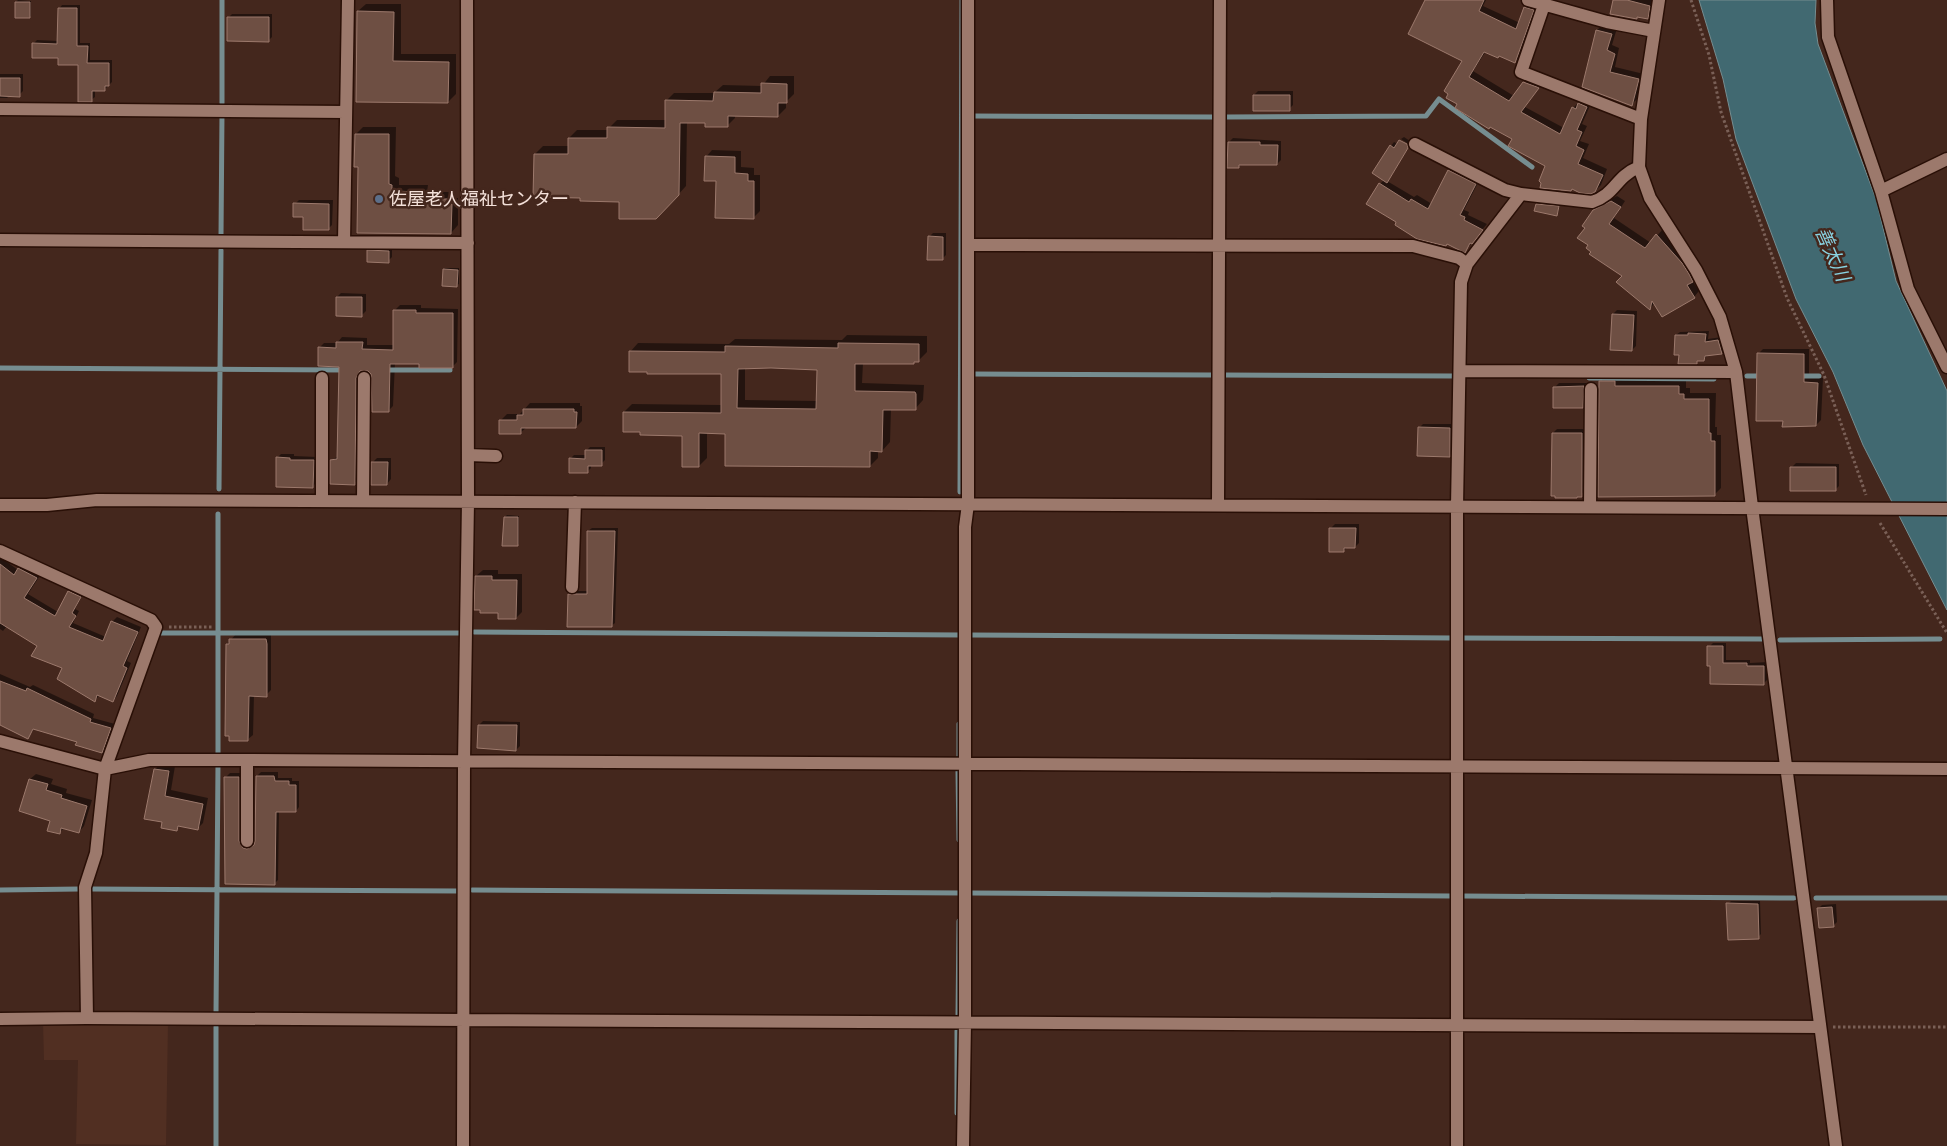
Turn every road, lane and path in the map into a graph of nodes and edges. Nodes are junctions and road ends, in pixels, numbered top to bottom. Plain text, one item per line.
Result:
1 (348, 0) edge
2 (467, 0) edge
3 (968, 0) edge
4 (1220, 0) edge
5 (1528, 0) edge
6 (1659, 0) edge
7 (1691, 0) edge
8 (1827, 0) edge
9 (1544, 5) junction
10 (1654, 31) junction
11 (0, 110) edge
12 (346, 112) junction
13 (1642, 120) junction
14 (1415, 144) dead end
15 (1947, 159) edge
16 (1639, 167) junction
17 (1881, 191) junction
18 (1521, 194) junction
19 (0, 240) edge
20 (344, 242) junction
21 (468, 243) junction
22 (968, 245) junction
23 (1218, 246) junction
24 (1467, 264) junction
25 (1947, 366) edge
26 (1460, 371) junction
27 (1736, 372) junction
28 (322, 378) dead end
29 (364, 378) dead end
30 (1591, 389) dead end
31 (468, 455) junction
32 (496, 456) dead end
33 (322, 501) junction
34 (363, 501) junction
35 (468, 501) junction
36 (575, 502) junction
37 (968, 504) junction
38 (0, 505) edge
39 (1218, 505) junction
40 (1457, 506) junction
41 (1590, 507) junction
42 (1752, 507) junction
43 (1871, 509) junction
44 (1947, 509) edge
45 (0, 552) edge
46 (572, 587) dead end
47 (156, 627) junction
48 (214, 627) dead end
49 (1947, 633) edge
50 (0, 741) edge
51 (247, 760) junction
52 (464, 762) junction
53 (966, 764) junction
54 (1458, 766) junction
55 (105, 769) junction
56 (1787, 769) junction
57 (1947, 770) edge
58 (247, 841) dead end
59 (87, 1018) junction
60 (0, 1019) edge
61 (464, 1021) junction
62 (965, 1023) junction
63 (1458, 1026) junction
64 (1820, 1027) junction
65 (1947, 1027) edge
66 (463, 1146) edge
67 (962, 1146) edge
68 (1457, 1146) edge
69 (1836, 1146) edge

1 - 12 street
2 - 21 street
3 - 22 street
4 - 23 street
5 - 9 street
6 - 10 street
7 - 43 path
8 - 17 street
9 - 10 street
9 - 13 street
10 - 13 street
11 - 12 street
12 - 20 street
13 - 16 street
14 - 18 street
15 - 17 street
16 - 18 street
16 - 27 street
17 - 25 street
18 - 24 street
19 - 20 street
20 - 21 street
21 - 31 street
22 - 23 street
22 - 37 street
23 - 24 street
23 - 39 street
24 - 26 street
26 - 27 street
26 - 40 street
27 - 42 street
28 - 33 street
29 - 34 street
30 - 41 street
31 - 32 street
31 - 35 street
33 - 34 street
33 - 38 street
34 - 35 street
35 - 36 street
35 - 52 street
36 - 37 street
36 - 46 street
37 - 39 street
37 - 53 street
39 - 40 street
40 - 41 street
40 - 54 street
41 - 42 street
42 - 43 street
42 - 56 street
43 - 44 street
43 - 49 path
45 - 47 street
47 - 48 path
47 - 55 street
50 - 55 street
51 - 52 street
51 - 55 street
51 - 58 street
52 - 53 street
52 - 61 street
53 - 54 street
53 - 62 street
54 - 56 street
54 - 63 street
55 - 59 street
56 - 57 street
56 - 64 street
59 - 60 street
59 - 61 street
61 - 62 street
61 - 66 street
62 - 63 street
62 - 67 street
63 - 64 street
63 - 68 street
64 - 65 path
64 - 69 street

